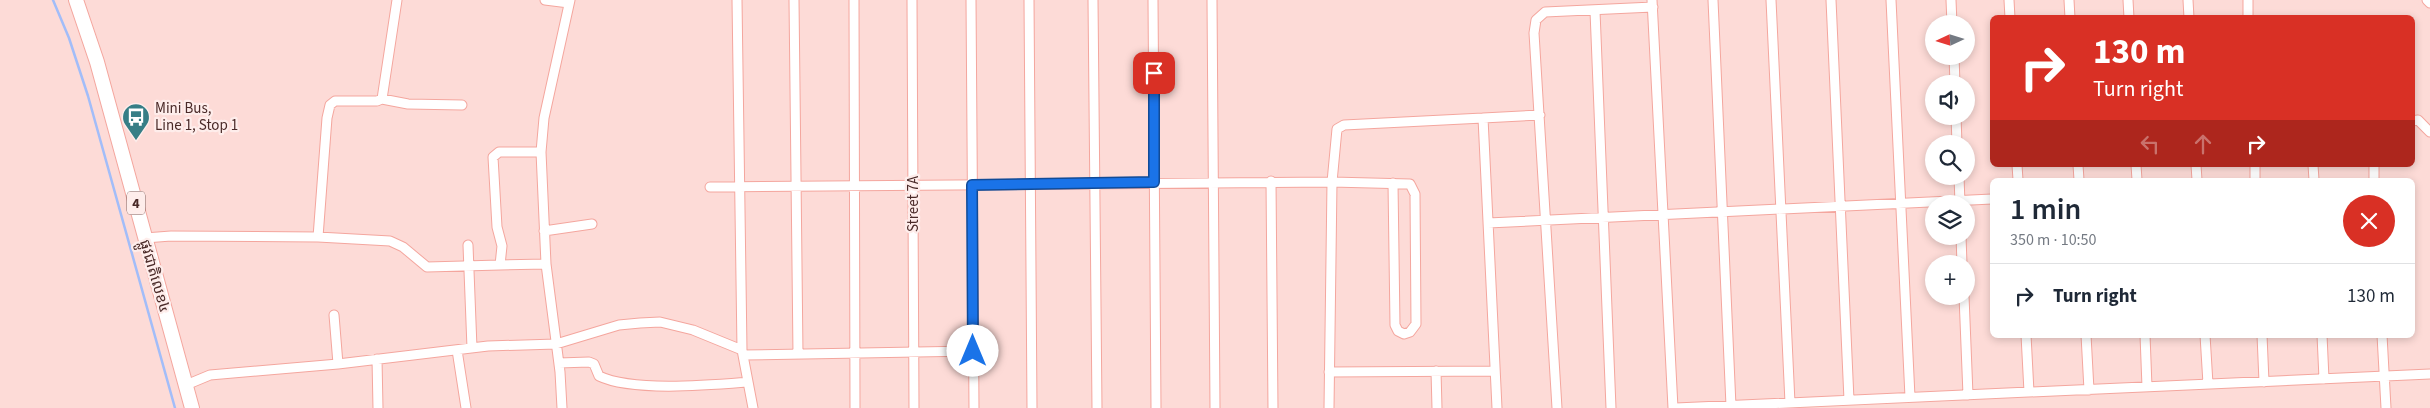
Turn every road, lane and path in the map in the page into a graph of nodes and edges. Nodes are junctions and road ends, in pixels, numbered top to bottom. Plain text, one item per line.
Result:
1 (76, 0) edge
2 (397, 0) edge
3 (545, 0) edge
4 (737, 0) edge
5 (794, 0) edge
6 (854, 0) edge
7 (912, 0) edge
8 (972, 0) edge
9 (1029, 0) edge
10 (1093, 0) edge
11 (1153, 0) edge
12 (1212, 0) edge
13 (1713, 0) edge
14 (1771, 0) edge
15 (1831, 0) edge
16 (1891, 0) edge
17 (1951, 0) edge
18 (2009, 0) edge
19 (2069, 0) edge
20 (2128, 0) edge
21 (2188, 0) edge
22 (2248, 0) edge
23 (2427, 0) edge
24 (570, 2) edge
25 (1652, 3) edge
26 (2430, 3) edge
27 (1595, 11) junction
28 (1952, 15) edge
29 (2010, 15) edge
30 (2070, 15) edge
31 (2129, 15) edge
32 (2189, 15) edge
33 (2248, 15) edge
34 (382, 99) junction
35 (462, 105) dead end
36 (1540, 115) junction
37 (1483, 118) junction
38 (2415, 120) edge
39 (2430, 132) edge
40 (541, 152) junction
41 (1271, 181) junction
42 (1154, 182) junction
43 (1213, 182) junction
44 (1332, 182) junction
45 (1094, 183) junction
46 (1393, 183) junction
47 (1030, 184) junction
48 (913, 185) junction
49 (972, 185) junction
50 (796, 186) junction
51 (855, 186) junction
52 (710, 187) dead end
53 (740, 187) junction
54 (1990, 199) edge
55 (1975, 201) edge
56 (1925, 203) edge
57 (1901, 204) junction
58 (1841, 207) junction
59 (1781, 209) junction
60 (1722, 212) junction
61 (1664, 215) junction
62 (1604, 218) junction
63 (1546, 221) junction
64 (592, 224) dead end
65 (1488, 224) junction
66 (544, 231) junction
67 (150, 237) junction
68 (318, 237) junction
69 (468, 244) dead end
70 (546, 264) junction
71 (500, 265) junction
72 (468, 266) junction
73 (1964, 305) edge
74 (334, 315) dead end
75 (2026, 338) edge
76 (2086, 338) edge
77 (2145, 338) edge
78 (2205, 338) edge
79 (2262, 338) edge
80 (2322, 338) edge
81 (2382, 338) edge
82 (556, 344) junction
83 (472, 348) junction
84 (457, 350) junction
85 (973, 351) junction
86 (742, 352) junction
87 (914, 352) junction
88 (855, 353) junction
89 (798, 354) junction
90 (377, 359) junction
91 (559, 363) junction
92 (338, 364) junction
93 (1495, 370) junction
94 (1436, 371) junction
95 (1329, 372) junction
96 (2430, 374) edge
97 (2384, 376) junction
98 (2324, 379) junction
99 (748, 382) junction
100 (2264, 382) junction
101 (2208, 384) junction
102 (186, 385) junction
103 (2147, 387) junction
104 (2089, 390) junction
105 (2029, 392) junction
106 (1968, 395) junction
107 (1910, 398) junction
108 (1850, 400) junction
109 (1790, 403) junction
110 (1731, 406) junction
111 (192, 408) edge
112 (378, 408) edge
113 (466, 408) edge
114 (562, 408) edge
115 (753, 408) edge
116 (855, 408) edge
117 (914, 408) edge
118 (974, 408) edge
119 (1032, 408) edge
120 (1097, 408) edge
121 (1156, 408) edge
122 (1215, 408) edge
123 (1272, 408) edge
124 (1330, 408) edge
125 (1437, 408) edge
126 (1497, 408) edge
127 (1557, 408) edge
128 (1611, 408) edge
129 (1674, 408) edge
130 (2386, 408) edge

1 - 67 highway, ផ្លូវជាតិលេខ៤ / 4
2 - 34 street
3 - 24 street
4 - 53 street
5 - 50 street
6 - 51 street
7 - 48 street, Street 7A
8 - 49 street
9 - 47 street
10 - 45 street
11 - 42 street
12 - 43 street
13 - 60 street
14 - 59 street
15 - 58 street
16 - 57 street
17 - 28 street
18 - 29 street
19 - 30 street
20 - 31 street
21 - 32 street
22 - 33 street
23 - 26 street
24 - 40 street
25 - 27 street
25 - 61 street
27 - 36 street
27 - 62 street
34 - 35 street
34 - 68 street
36 - 37 street
36 - 63 street
37 - 44 street
37 - 65 street
38 - 39 street
40 - 66 street
40 - 71 street
41 - 43 street
41 - 44 street
41 - 123 street
42 - 43 street
42 - 45 street
42 - 121 street
43 - 122 street
44 - 46 street
44 - 95 street
45 - 47 street
45 - 120 street
46 - 46 street
47 - 49 street
47 - 119 street
48 - 49 street
48 - 51 street
48 - 87 street, Street 7A
49 - 85 street
50 - 51 street
50 - 53 street
50 - 89 street
51 - 88 street
52 - 53 street
53 - 86 street
54 - 55 street
56 - 57 street
57 - 58 street
57 - 107 street
58 - 59 street
58 - 108 street
59 - 60 street
59 - 109 street
60 - 61 street
60 - 110 street
61 - 62 street
61 - 129 street
62 - 63 street
62 - 128 street
63 - 65 street
63 - 127 street
64 - 66 street
65 - 93 street
66 - 70 street
67 - 68 street
67 - 102 highway, ផ្លូវជាតិលេខ៤ / 4
68 - 72 street
69 - 72 street
70 - 71 street
70 - 82 street
71 - 72 street
72 - 83 street
73 - 106 street
74 - 92 street
75 - 105 street
76 - 104 street
77 - 103 street
78 - 101 street
79 - 100 street
80 - 98 street
81 - 97 street
82 - 83 street
82 - 86 street
82 - 91 street
83 - 84 street
84 - 90 street
84 - 113 street
85 - 87 street
85 - 118 street
86 - 89 street
86 - 99 street
87 - 88 street
87 - 117 street, Street 7A
88 - 89 street
88 - 116 street
90 - 92 street
90 - 112 street
91 - 99 street
91 - 114 street
92 - 102 street
93 - 94 street
93 - 126 street
94 - 95 street
94 - 125 street
95 - 124 street
96 - 97 street
97 - 98 street
97 - 130 street
98 - 100 street
99 - 115 street
100 - 101 street
101 - 103 street
102 - 111 highway, ផ្លូវជាតិលេខ៤ / 4
103 - 104 street
104 - 105 street
105 - 106 street
106 - 107 street
107 - 108 street
108 - 109 street
109 - 110 street
110 - 129 street

